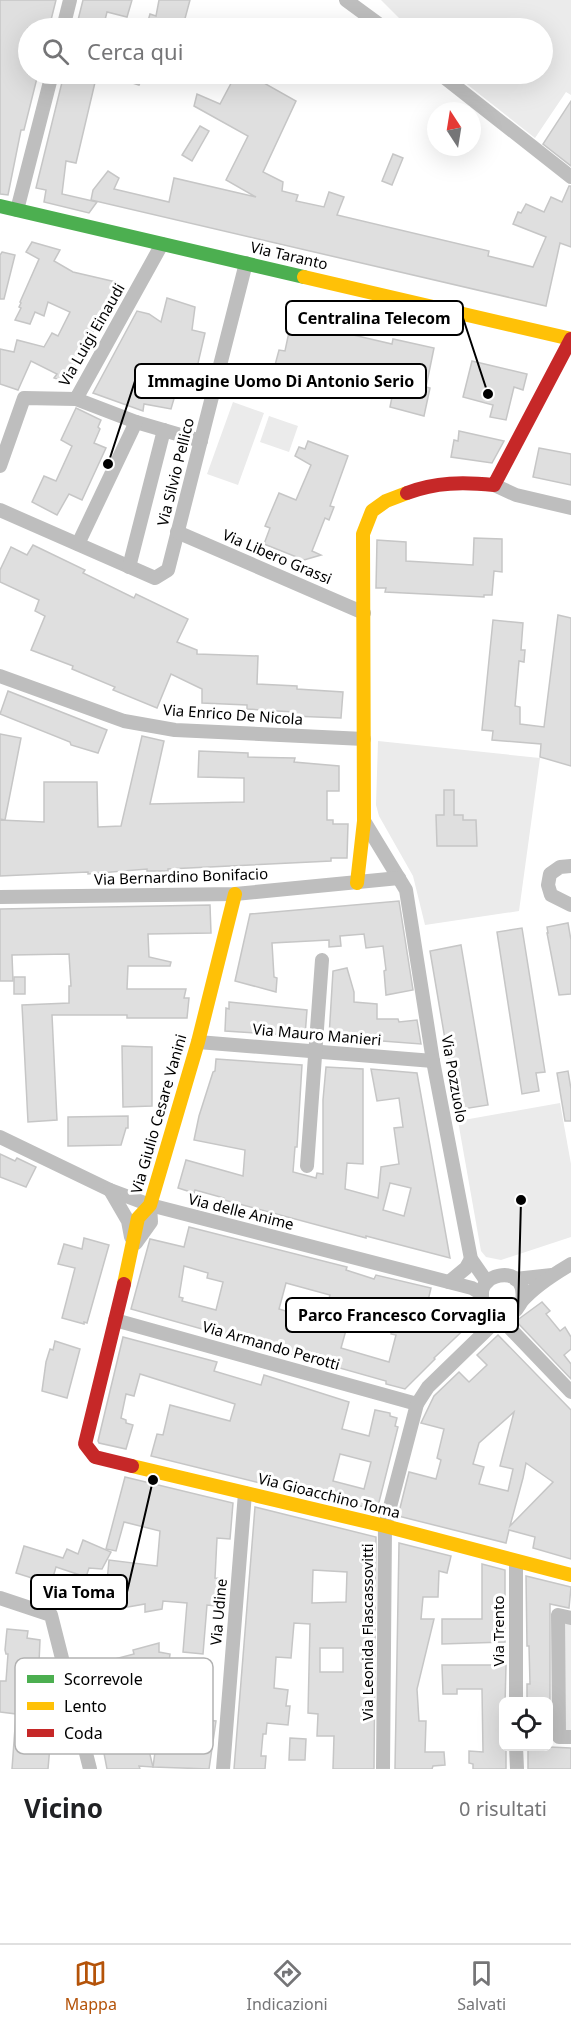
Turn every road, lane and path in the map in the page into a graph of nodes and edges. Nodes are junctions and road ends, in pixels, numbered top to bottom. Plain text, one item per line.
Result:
1 (70, 0) edge
2 (346, 0) edge
3 (66, 18) edge
4 (370, 18) edge
5 (49, 84) edge
6 (453, 84) edge
7 (571, 177) edge
8 (0, 206) edge
9 (17, 210) junction
10 (162, 244) junction
11 (246, 263) junction
12 (571, 339) edge
13 (76, 399) junction
14 (136, 422) junction
15 (164, 430) junction
16 (201, 441) junction
17 (0, 466) edge
18 (494, 485) junction
19 (571, 508) edge
20 (0, 510) edge
21 (177, 532) junction
22 (78, 544) junction
23 (129, 567) junction
24 (364, 613) junction
25 (0, 676) edge
26 (364, 739) junction
27 (364, 821) junction
28 (571, 866) edge
29 (399, 878) junction
30 (357, 883) junction
31 (235, 894) junction
32 (0, 897) edge
33 (571, 905) edge
34 (322, 960) dead end
35 (198, 1042) junction
36 (316, 1052) junction
37 (433, 1061) junction
38 (0, 1137) edge
39 (308, 1166) dead end
40 (110, 1190) junction
41 (150, 1205) junction
42 (133, 1247) junction
43 (471, 1259) junction
44 (571, 1264) edge
45 (552, 1275) junction
46 (515, 1279) junction
47 (449, 1282) junction
48 (485, 1288) junction
49 (522, 1301) junction
50 (499, 1315) junction
51 (115, 1320) junction
52 (571, 1392) edge
53 (417, 1404) junction
54 (85, 1444) joint
55 (245, 1493) junction
56 (385, 1526) junction
57 (516, 1561) junction
58 (571, 1575) edge
59 (0, 1598) edge
60 (571, 1618) edge
61 (62, 1658) edge
62 (516, 1697) edge
63 (571, 1737) edge
64 (516, 1751) edge
65 (86, 1754) edge
66 (90, 1769) edge
67 (223, 1769) edge
68 (383, 1769) edge
69 (517, 1769) edge

1 - 3 street
2 - 4 street
5 - 9 street
6 - 7 street
8 - 9 street, Via Taranto
9 - 10 street, Via Taranto
10 - 11 street, Via Taranto
10 - 13 street, Via Luigi Einaudi
11 - 12 street, Via Taranto
11 - 16 street, Via Silvio Pellico
12 - 18 street
13 - 14 street
13 - 17 street, Via Luigi Einaudi
14 - 15 street
14 - 22 street
15 - 16 street
15 - 23 street
16 - 21 street, Via Silvio Pellico
18 - 19 street
18 - 24 street
20 - 22 street
21 - 23 street, Via Silvio Pellico
21 - 24 street, Via Libero Grassi
22 - 23 street
24 - 26 street
25 - 26 street, Via Enrico De Nicola
26 - 27 street
27 - 29 street, Via Pozzuolo
27 - 30 street
28 - 33 street
29 - 30 street, Via Bernardino Bonifacio
29 - 37 street, Via Pozzuolo
30 - 31 street, Via Bernardino Bonifacio
31 - 32 street, Via Bernardino Bonifacio
31 - 35 street, Via Giulio Cesare Vanini
34 - 36 street
35 - 36 street, Via Mauro Manieri
35 - 41 street, Via Giulio Cesare Vanini
36 - 37 street, Via Mauro Manieri
36 - 39 street
37 - 43 street, Via Pozzuolo
38 - 40 street, Via delle Anime
40 - 41 street, Via delle Anime
40 - 42 street
41 - 42 street, Via Giulio Cesare Vanini
41 - 47 street, Via delle Anime
42 - 51 street, Via Giulio Cesare Vanini
43 - 47 street
43 - 48 street, Via Pozzuolo
44 - 45 street
45 - 46 street
45 - 49 street
46 - 48 street
46 - 49 street
47 - 48 street, Via delle Anime
48 - 50 street
49 - 50 street
50 - 52 street
50 - 53 street, Via Leonida Flascassovitti
51 - 53 street, Via Armando Perotti
51 - 54 street, Via Giulio Cesare Vanini
53 - 56 street, Via Leonida Flascassovitti
54 - 55 street, Via Gioacchino Toma
55 - 56 street, Via Gioacchino Toma
55 - 67 street, Via Udine
56 - 57 street, Via Gioacchino Toma
56 - 68 street, Via Leonida Flascassovitti
57 - 58 street, Via Gioacchino Toma
57 - 62 street, Via Trento
59 - 61 street
60 - 63 street
64 - 69 street
65 - 66 street

